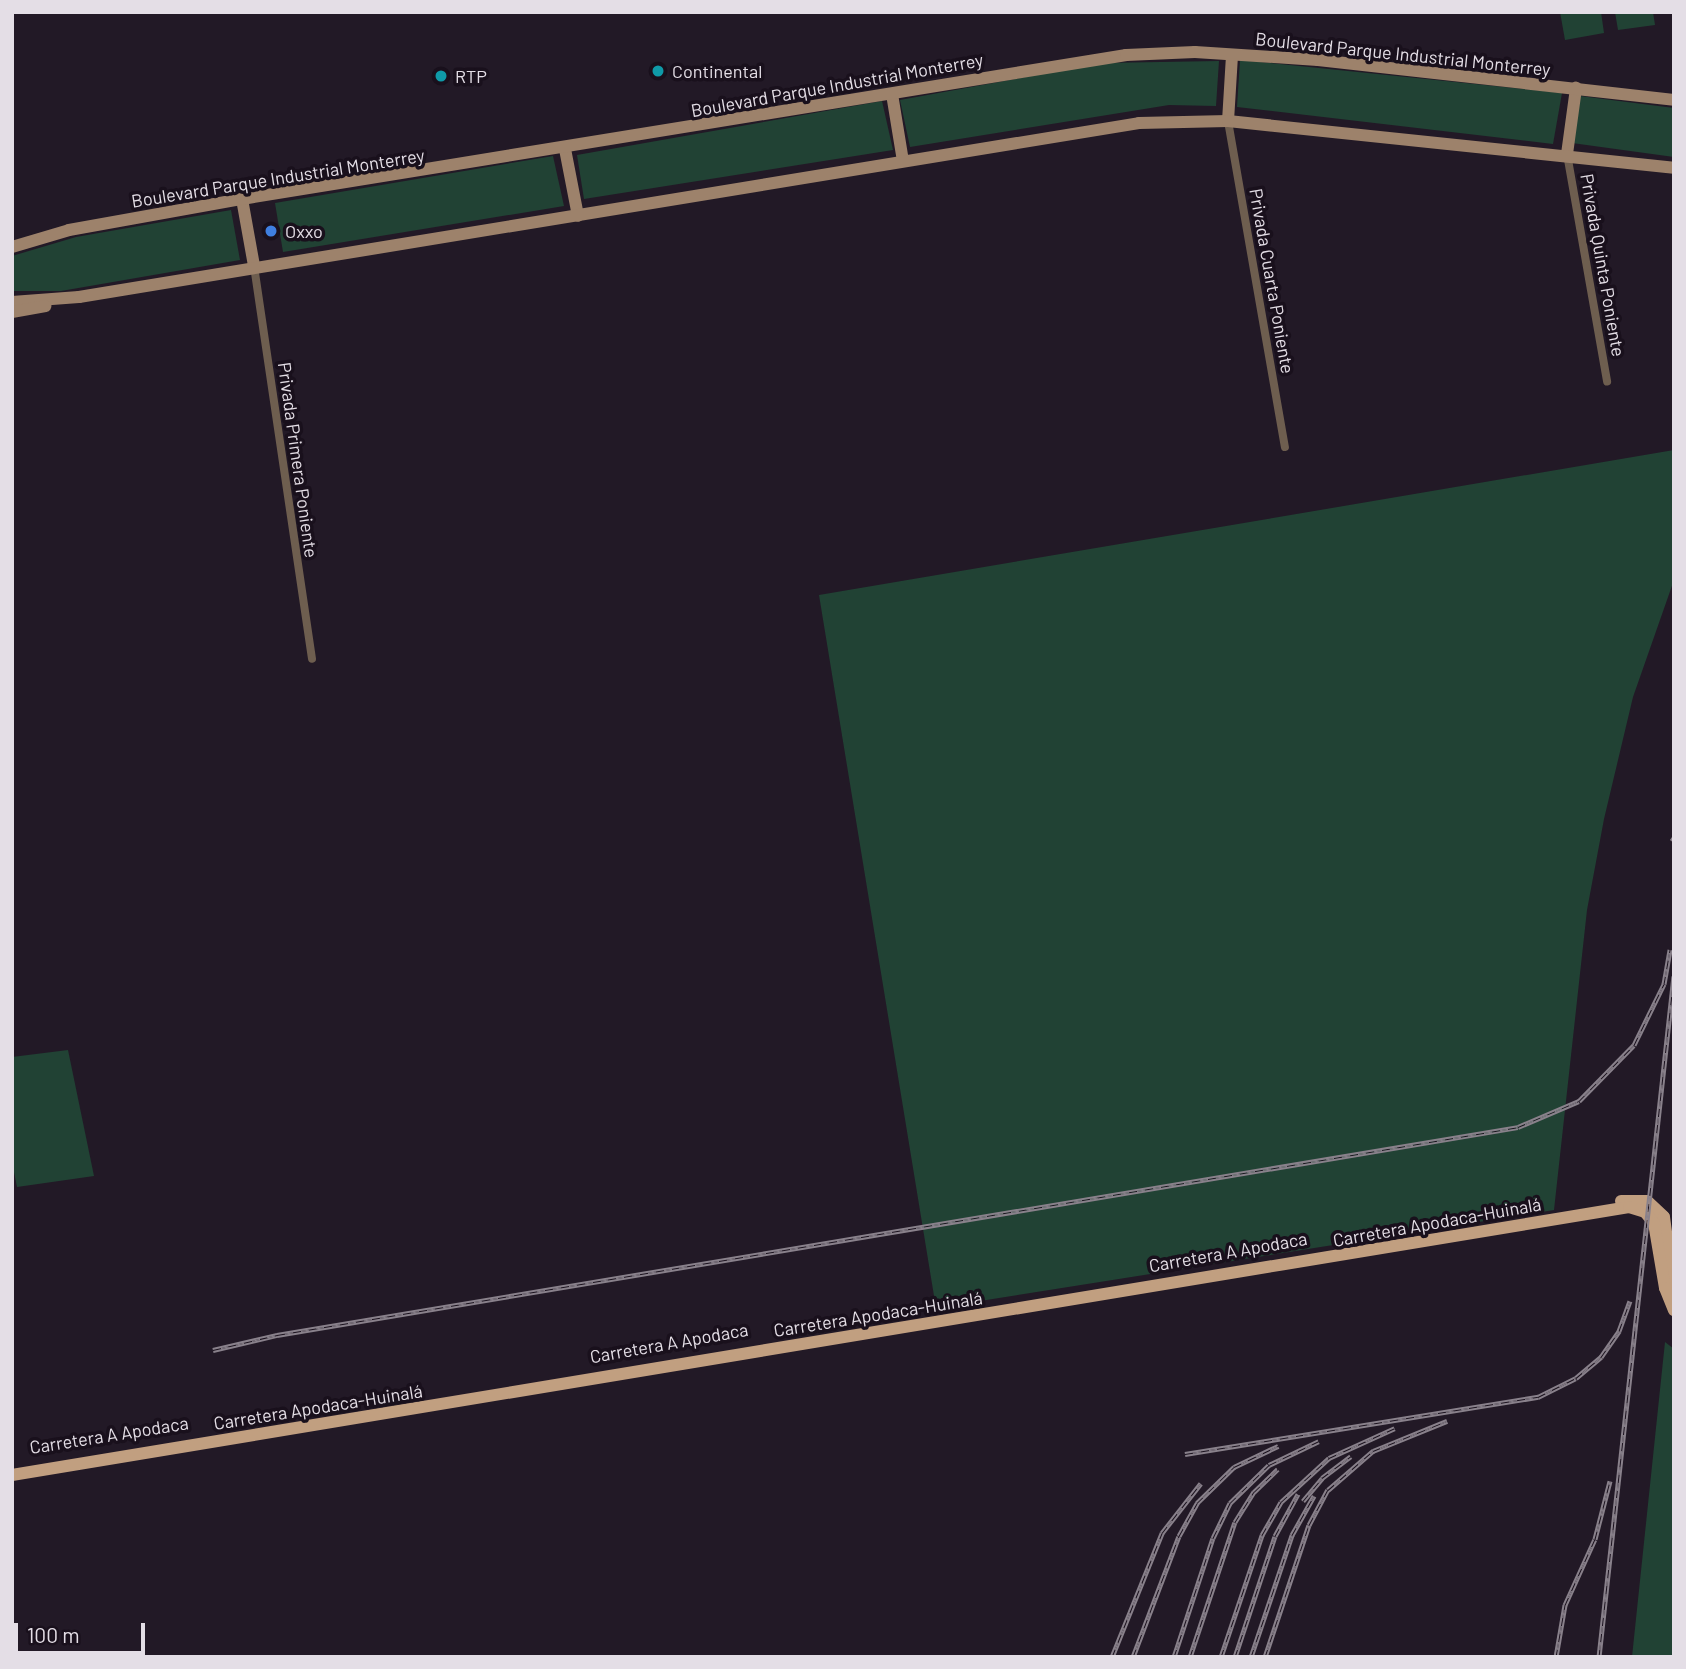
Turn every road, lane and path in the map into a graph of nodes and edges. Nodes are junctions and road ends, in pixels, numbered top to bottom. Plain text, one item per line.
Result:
1 (1232, 55) junction
2 (1576, 88) junction
3 (892, 94) junction
4 (1674, 100) edge
5 (1228, 121) junction
6 (565, 149) junction
7 (1567, 154) junction
8 (902, 161) junction
9 (1674, 169) edge
10 (242, 199) junction
11 (578, 216) junction
12 (12, 246) edge
13 (254, 266) junction
14 (79, 297) junction
15 (12, 302) edge
16 (12, 312) edge
17 (1607, 382) dead end
18 (1285, 447) dead end
19 (312, 659) dead end
20 (1674, 1291) edge
21 (1674, 1310) edge
22 (12, 1469) edge
23 (12, 1475) edge

1 - 2 street, Boulevard Parque Industrial Monterrey
1 - 3 street, Boulevard Parque Industrial Monterrey
1 - 5 street
2 - 4 street, Boulevard Parque Industrial Monterrey
2 - 7 street
3 - 6 street, Boulevard Parque Industrial Monterrey
3 - 8 street
5 - 7 street
5 - 8 street
5 - 18 street, Privada Cuarta Poniente
6 - 10 street, Boulevard Parque Industrial Monterrey
6 - 11 street
7 - 9 street
7 - 17 street, Privada Quinta Poniente
8 - 11 street
10 - 12 street, Boulevard Parque Industrial Monterrey
10 - 13 street
11 - 13 street
13 - 14 street
13 - 19 street, Privada Primera Poniente
14 - 15 street
14 - 16 street
20 - 22 main road, Carretera A Apodaca
21 - 23 main road, Carretera Apodaca-Huinalá

